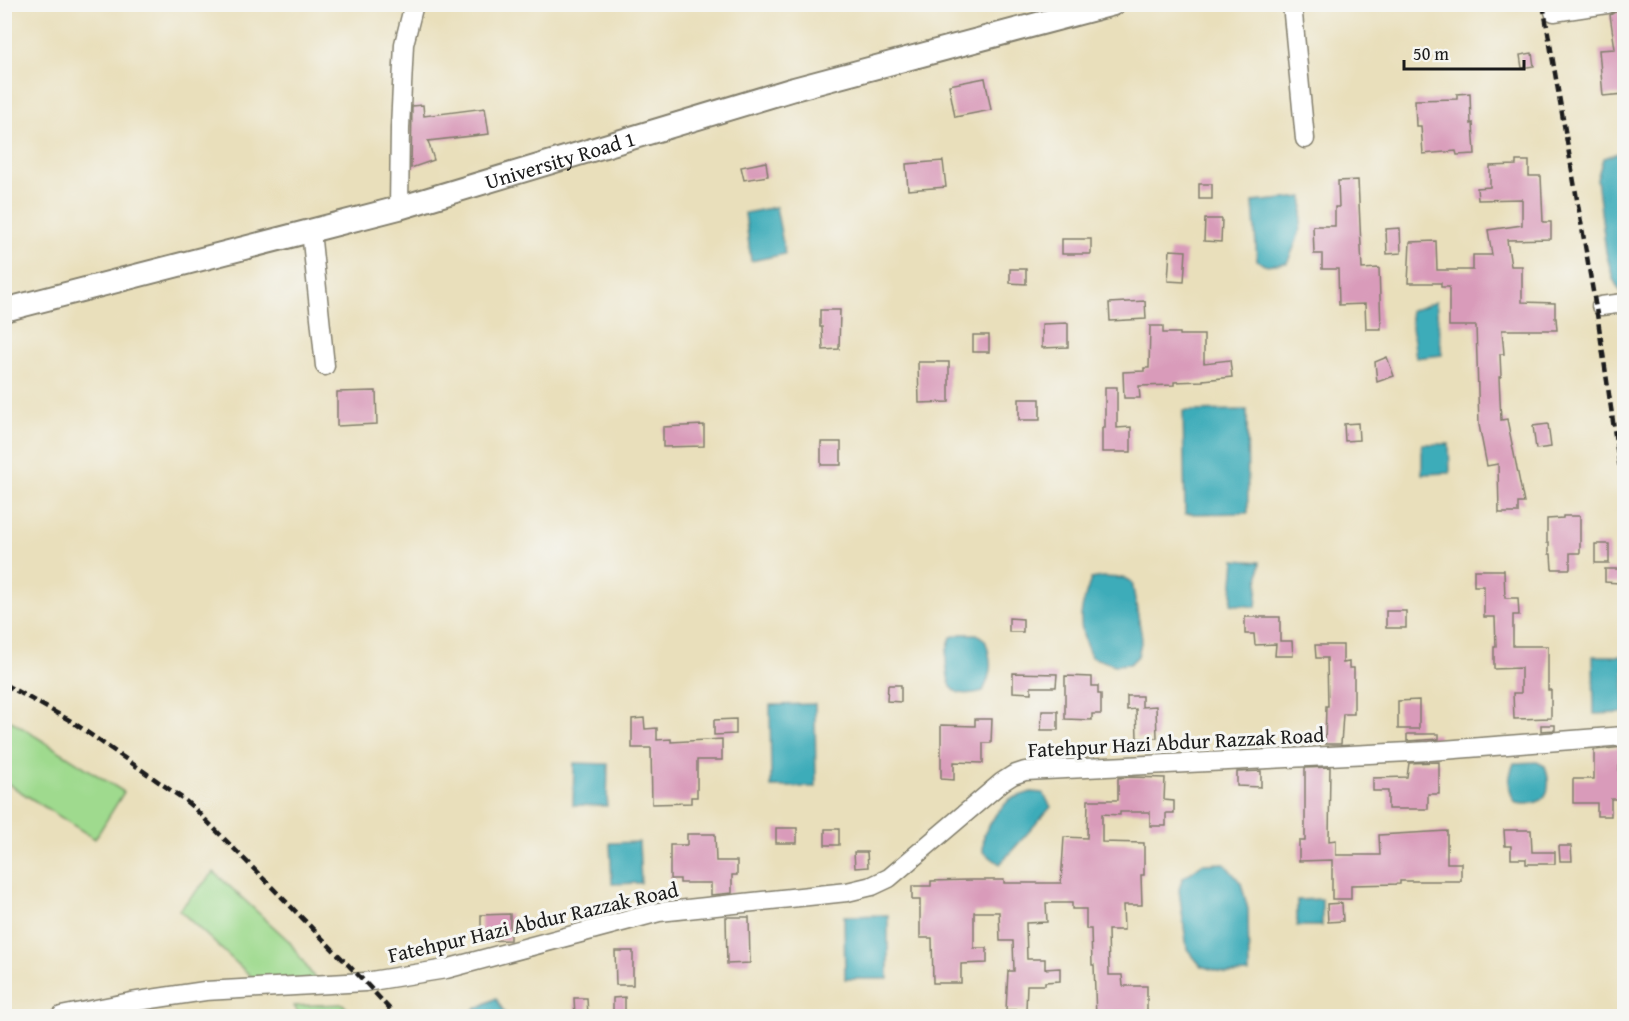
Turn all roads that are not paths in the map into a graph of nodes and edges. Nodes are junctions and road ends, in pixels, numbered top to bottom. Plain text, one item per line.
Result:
1 (414, 4) edge
2 (1113, 4) edge
3 (1292, 4) edge
4 (1607, 4) edge
5 (1554, 12) dead end
6 (1305, 139) dead end
7 (399, 208) junction
8 (311, 231) junction
9 (1624, 303) edge
10 (1601, 306) dead end
11 (4, 310) edge
12 (325, 366) dead end
13 (1624, 736) edge
14 (61, 1017) edge

1 - 7 street
2 - 7 main road, University Road 1
3 - 6 street
4 - 5 street
7 - 8 main road, University Road 1
8 - 11 main road, University Road 1
8 - 12 street
9 - 10 street
13 - 14 street, Fatehpur Hazi Abdur Razzak Road

